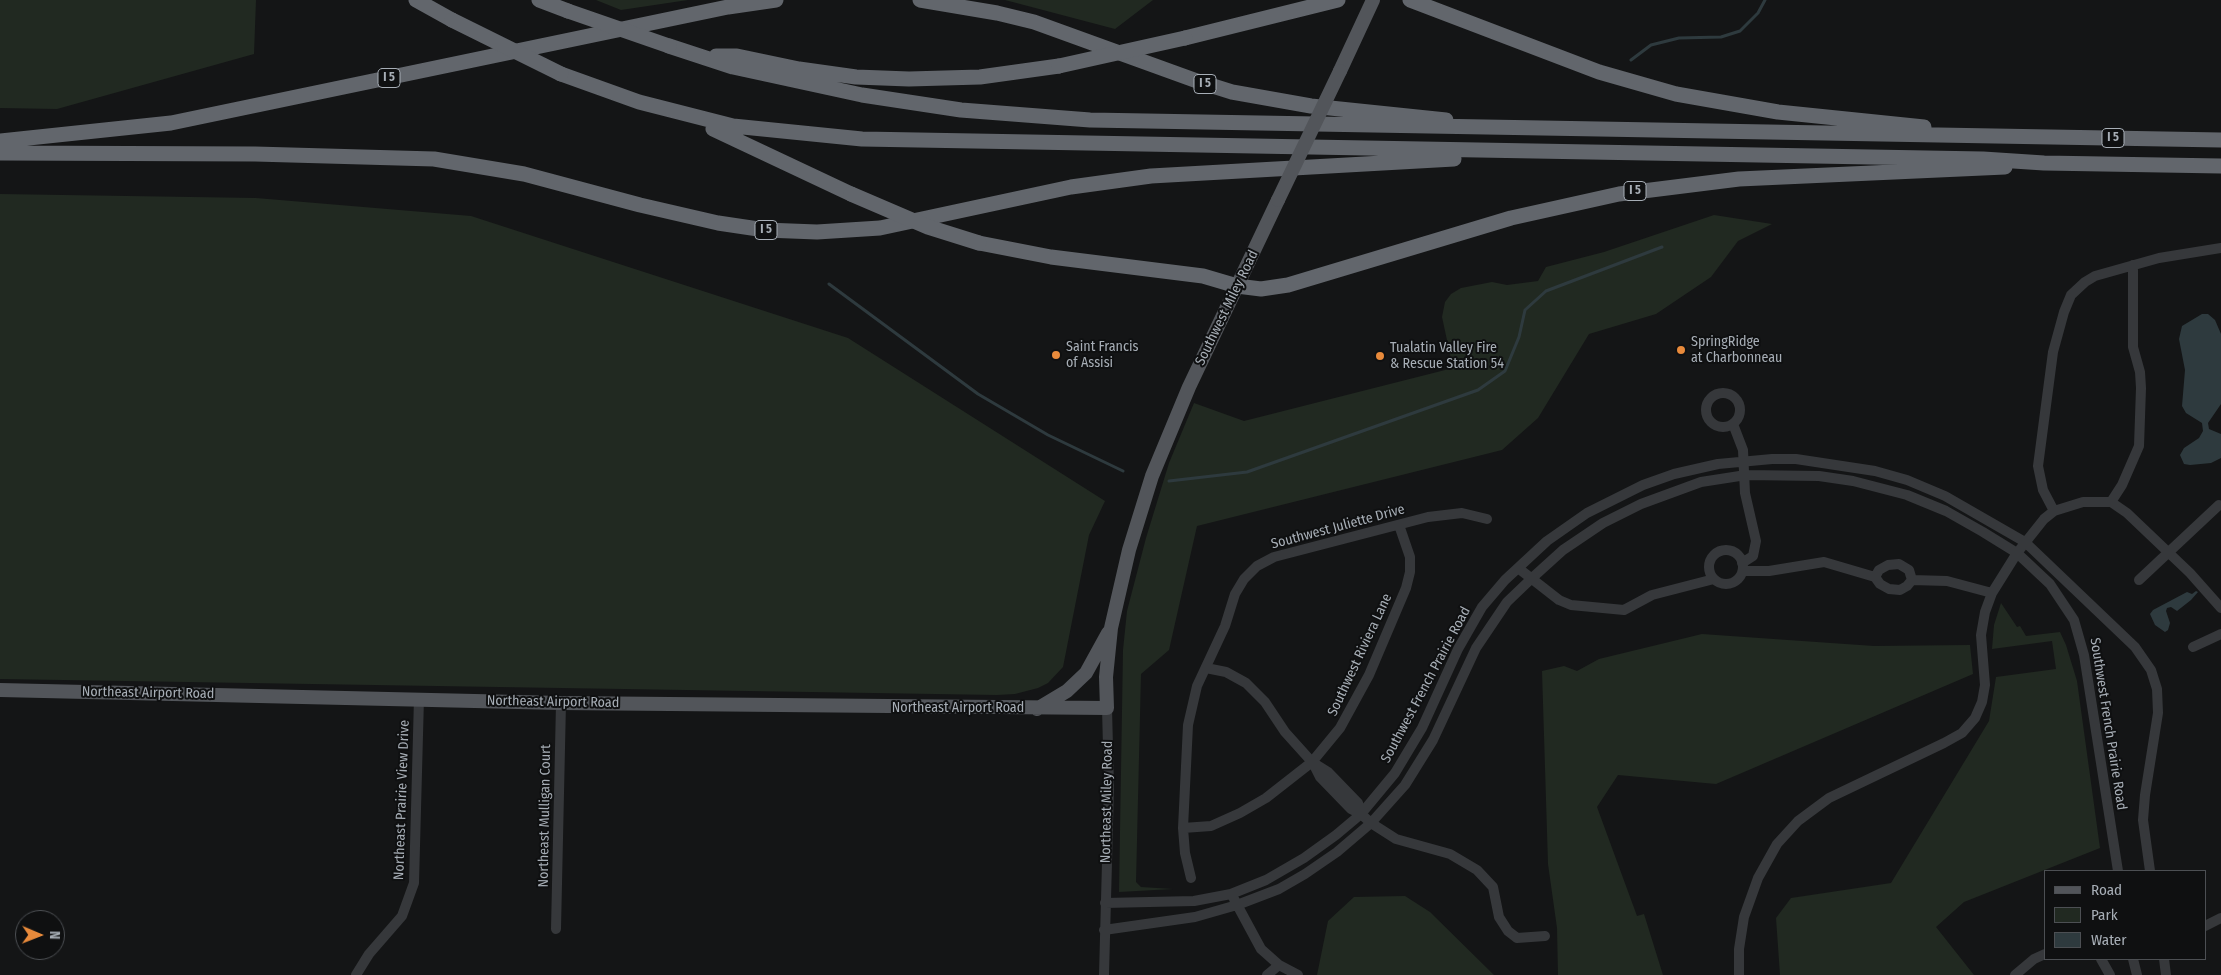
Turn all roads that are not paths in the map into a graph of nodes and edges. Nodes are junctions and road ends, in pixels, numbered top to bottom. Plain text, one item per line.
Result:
1 (416, 0) edge
2 (539, 0) edge
3 (776, 0) edge
4 (920, 0) edge
5 (1338, 0) edge
6 (1373, 0) edge
7 (1410, 0) edge
8 (700, 56) junction
9 (673, 112) junction
10 (1499, 129) junction
11 (2005, 136) junction
12 (2221, 140) edge
13 (0, 141) edge
14 (1534, 152) junction
15 (0, 153) edge
16 (2044, 163) junction
17 (2221, 166) edge
18 (2221, 248) edge
19 (2133, 265) junction
20 (1238, 286) junction
21 (1733, 424) dead end
22 (1744, 460) junction
23 (1746, 475) junction
24 (2111, 502) junction
25 (2219, 505) dead end
26 (2054, 511) junction
27 (1486, 519) dead end
28 (1399, 525) junction
29 (2025, 542) junction
30 (2017, 553) junction
31 (2169, 554) junction
32 (1742, 567) junction
33 (1518, 568) junction
34 (1875, 577) junction
35 (1531, 579) junction
36 (1714, 579) junction
37 (1912, 580) junction
38 (2139, 580) dead end
39 (1992, 593) junction
40 (2221, 608) edge
41 (1111, 628) junction
42 (2221, 634) edge
43 (2194, 647) dead end
44 (1206, 668) junction
45 (0, 690) edge
46 (419, 698) junction
47 (561, 703) junction
48 (1107, 708) junction
49 (1037, 709) junction
50 (1312, 762) junction
51 (1361, 814) junction
52 (1371, 823) junction
53 (1183, 828) junction
54 (2118, 870) edge
55 (2150, 870) edge
56 (1191, 878) dead end
57 (1231, 894) junction
58 (1105, 903) junction
59 (1237, 905) junction
60 (2221, 918) edge
61 (2206, 926) edge
62 (556, 929) dead end
63 (1104, 930) junction
64 (1545, 936) dead end
65 (2044, 954) edge
66 (2102, 960) edge
67 (2133, 960) edge
68 (2164, 960) edge
69 (1279, 964) junction
70 (356, 975) edge
71 (1104, 975) edge
72 (1267, 975) edge
73 (1298, 975) edge
74 (1739, 975) edge
75 (2015, 975) edge
76 (2110, 975) edge
77 (2137, 975) edge
78 (2166, 975) edge

1 - 9 highway, I 5, bridge
2 - 8 highway, I 5, bridge
3 - 13 highway, I 5
4 - 10 highway, I 5
5 - 8 highway, I 5, bridge
6 - 20 main road, Southwest Miley Road, bridge
7 - 11 highway, I 5
8 - 10 highway, I 5
9 - 14 highway, I 5
9 - 20 highway, I 5, bridge
10 - 11 highway, I 5
11 - 12 highway, I 5
14 - 15 highway, I 5
14 - 16 highway, I 5
16 - 17 highway, I 5
16 - 20 highway, I 5
18 - 19 street
19 - 24 street
19 - 26 street
20 - 41 main road, Southwest Miley Road
21 - 22 street
22 - 23 street
22 - 29 street, Southwest French Prairie Road
22 - 33 street, Southwest French Prairie Road
23 - 30 street, Southwest French Prairie Road
23 - 32 street
23 - 35 street, Southwest French Prairie Road
24 - 26 street
24 - 31 street
25 - 31 street
26 - 29 street
27 - 28 street, Southwest Juliette Drive
28 - 44 street, Southwest Juliette Drive
28 - 50 street, Southwest Riviera Lane
29 - 30 street
29 - 55 street, Southwest French Prairie Road
30 - 39 street
30 - 54 street, Southwest French Prairie Road
31 - 38 street
31 - 40 street
32 - 34 street
32 - 36 street
32 - 36 street
33 - 35 street
33 - 51 street, Southwest French Prairie Road
34 - 37 street
34 - 37 street
35 - 36 street
35 - 52 street, Southwest French Prairie Road
37 - 39 street
39 - 74 street
41 - 48 main road, Northeast Miley Road
41 - 49 main road
42 - 43 street
44 - 50 street
44 - 53 street, Southwest Juliette Drive
45 - 46 main road, Northeast Airport Road
46 - 47 main road, Northeast Airport Road
46 - 70 street, Northeast Prairie View Drive
47 - 49 main road, Northeast Airport Road
47 - 62 street, Northeast Mulligan Court
48 - 49 main road, Northeast Airport Road
48 - 58 street, Northeast Miley Road
50 - 51 street
50 - 53 street, Southwest Riviera Lane
51 - 52 street
51 - 57 street, Southwest French Prairie Road
52 - 59 street, Southwest French Prairie Road
52 - 64 street
53 - 56 street, Southwest Juliette Drive
57 - 58 street, Southwest French Prairie Road
57 - 59 street
58 - 63 street, Northeast Miley Road
59 - 63 street, Southwest French Prairie Road
59 - 69 street
60 - 61 street
63 - 71 street, Northeast Miley Road
65 - 75 street
66 - 76 street
67 - 77 street
68 - 78 street
69 - 72 street
69 - 73 street

